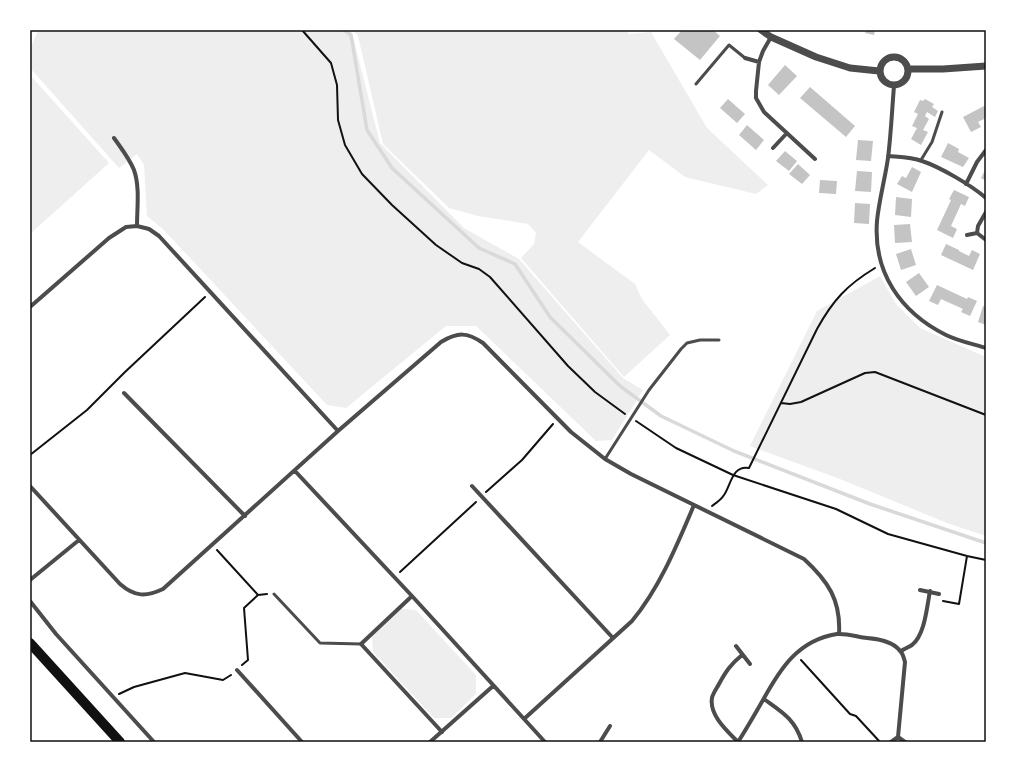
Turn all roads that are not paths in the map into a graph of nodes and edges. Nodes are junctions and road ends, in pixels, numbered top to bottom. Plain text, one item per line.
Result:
1 (760, 30) edge
2 (772, 37) junction
3 (745, 58) joint
4 (759, 62) junction
5 (986, 66) edge
6 (908, 69) junction
7 (879, 71) junction
8 (696, 84) dead end
9 (894, 86) junction
10 (942, 112) dead end
11 (787, 132) junction
12 (114, 138) dead end
13 (773, 148) dead end
14 (986, 150) edge
15 (888, 156) junction
16 (815, 159) dead end
17 (920, 160) junction
18 (966, 184) junction
19 (986, 198) edge
20 (986, 212) edge
21 (137, 226) junction
22 (977, 233) junction
23 (967, 235) dead end
24 (986, 240) edge
25 (30, 308) edge
26 (719, 340) dead end
27 (986, 348) edge
28 (124, 393) dead end
29 (338, 431) junction
30 (605, 459) junction
31 (295, 471) junction
32 (30, 486) edge
33 (472, 486) dead end
34 (694, 505) junction
35 (245, 516) junction
36 (79, 540) junction
37 (30, 580) edge
38 (920, 590) dead end
39 (930, 591) junction
40 (274, 594) dead end
41 (940, 594) road end
42 (412, 596) junction
43 (30, 601) edge
44 (839, 634) junction
45 (613, 638) junction
46 (30, 642) edge
47 (361, 644) junction
48 (736, 646) dead end
49 (901, 651) junction
50 (742, 655) junction
51 (750, 664) dead end
52 (237, 670) road end
53 (493, 686) junction
54 (764, 699) junction
55 (524, 719) junction
56 (610, 726) dead end
57 (442, 732) junction
58 (898, 737) junction
59 (120, 742) edge
60 (154, 742) edge
61 (302, 742) edge
62 (430, 742) edge
63 (545, 742) edge
64 (600, 742) edge
65 (738, 742) edge
66 (802, 742) edge
67 (891, 742) edge
68 (905, 742) edge

1 - 2 street
2 - 4 street
2 - 7 street
3 - 4 street
3 - 8 lane
4 - 11 street
5 - 6 street
6 - 7 street
6 - 9 street
7 - 9 street
9 - 15 street
10 - 17 lane
11 - 13 street
11 - 16 street
12 - 21 street
14 - 18 street
15 - 17 street
15 - 27 street
17 - 18 street
18 - 19 street
20 - 22 street
21 - 25 street
21 - 29 street
22 - 23 street
22 - 24 street
26 - 30 lane
28 - 35 street
29 - 30 street
29 - 31 street
30 - 34 street
31 - 35 street
31 - 42 street
32 - 36 street
33 - 45 street
34 - 44 street
34 - 45 street
35 - 36 street
36 - 37 street
38 - 39 street
39 - 41 street
39 - 49 street
40 - 47 lane
42 - 47 street
42 - 53 street
43 - 60 street
44 - 49 street
44 - 54 street
45 - 55 street
46 - 59 main road
47 - 57 street
48 - 50 street
49 - 58 street
50 - 51 street
50 - 65 street
52 - 61 street
53 - 55 street
53 - 57 street
54 - 65 street
54 - 66 street
55 - 63 street
56 - 64 street
57 - 62 street
58 - 67 street
58 - 68 street

